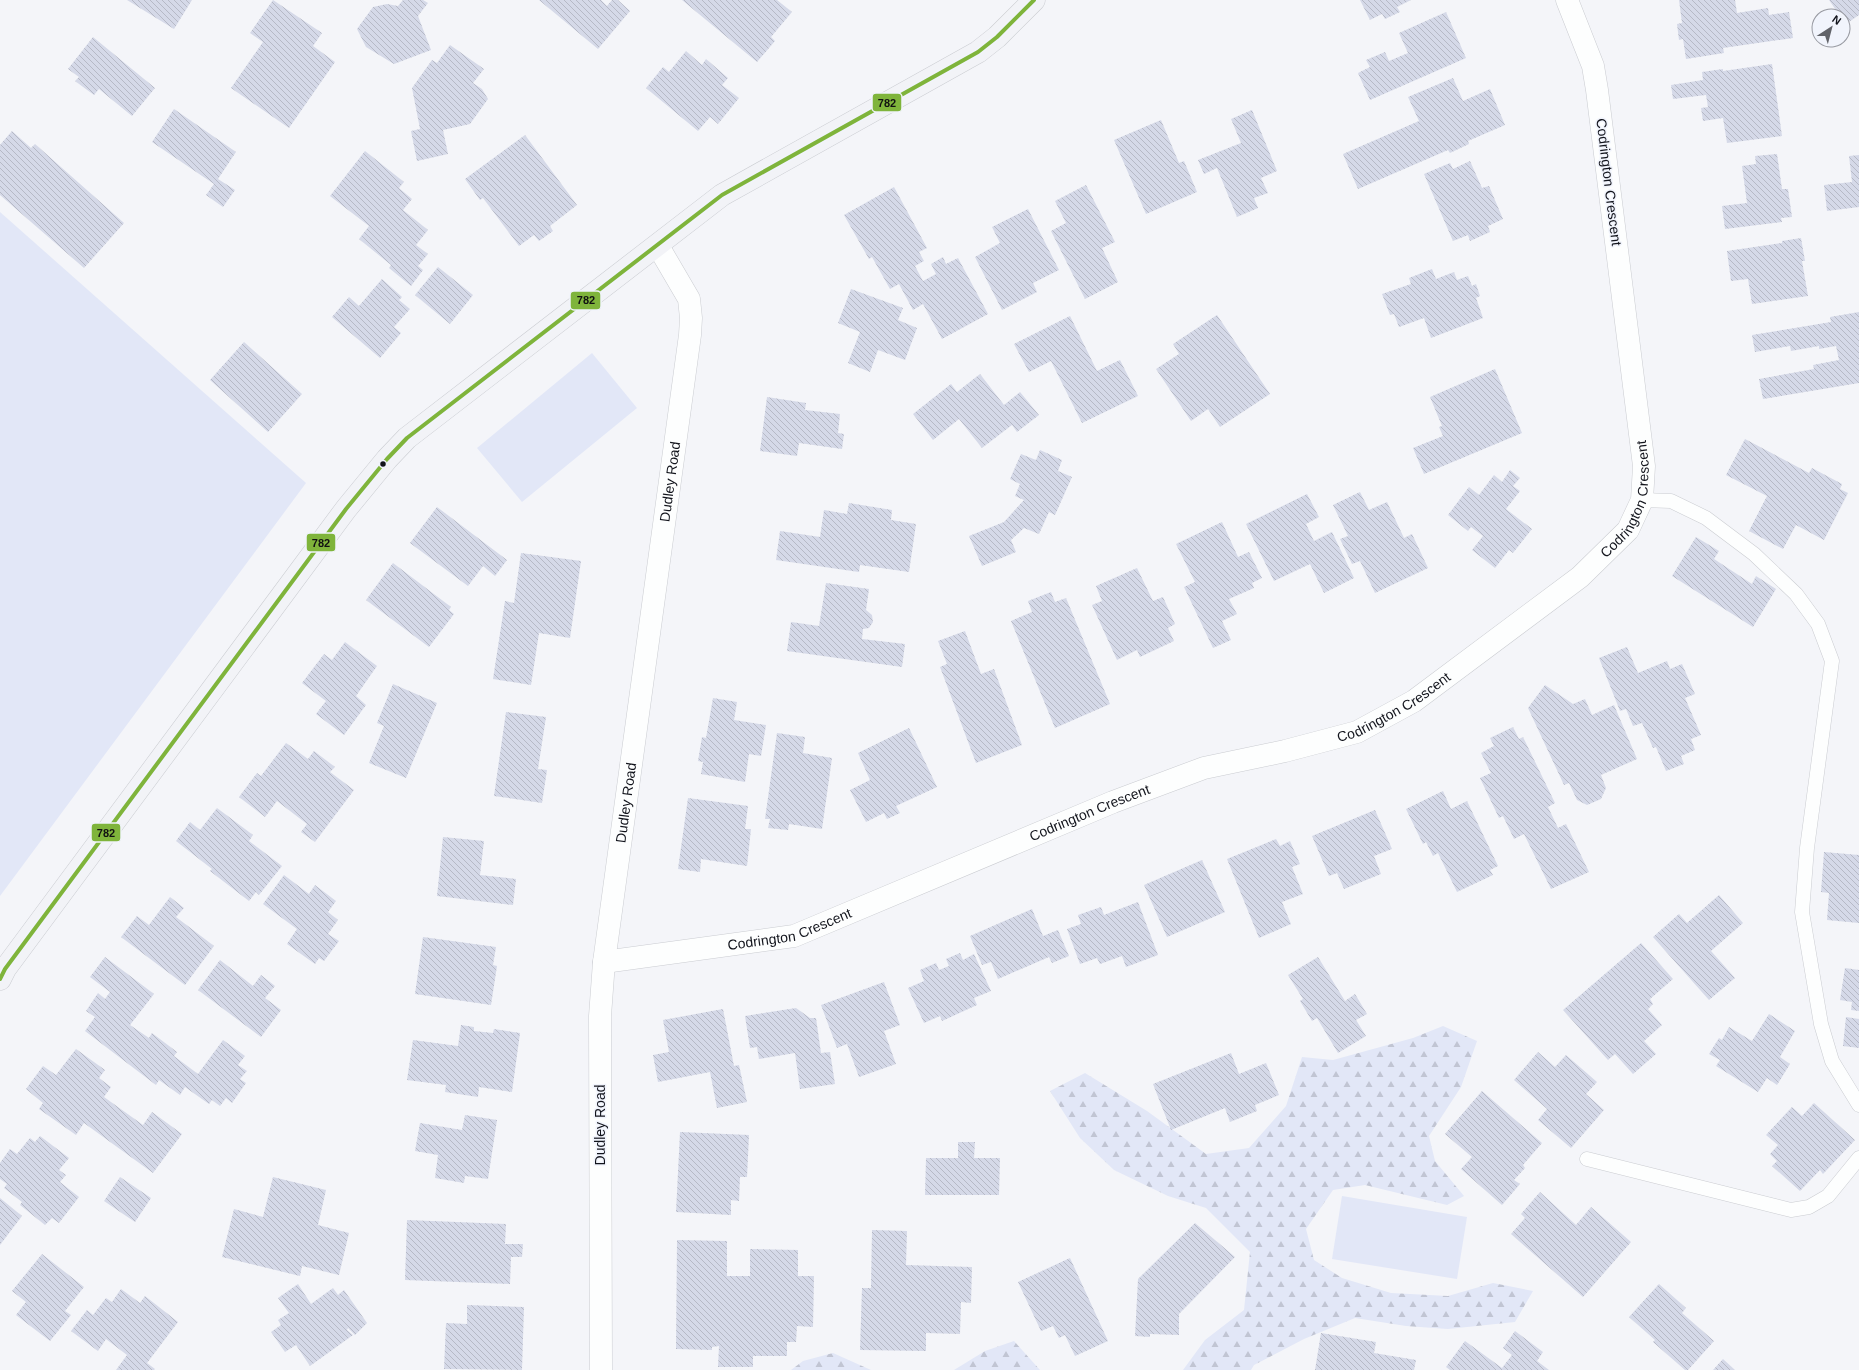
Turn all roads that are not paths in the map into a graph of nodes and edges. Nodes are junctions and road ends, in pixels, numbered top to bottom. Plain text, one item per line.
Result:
1 (1034, 0) edge
2 (1567, 0) edge
3 (658, 246) junction
4 (1642, 500) junction
5 (604, 962) junction
6 (0, 979) edge
7 (1859, 1105) edge
8 (1859, 1158) edge
9 (1586, 1159) dead end
10 (601, 1370) edge

1 - 3 main road
2 - 4 street, Codrington Crescent
3 - 5 street, Dudley Road
3 - 6 main road
4 - 5 street, Codrington Crescent
4 - 7 lane
5 - 10 street, Dudley Road
8 - 9 lane

